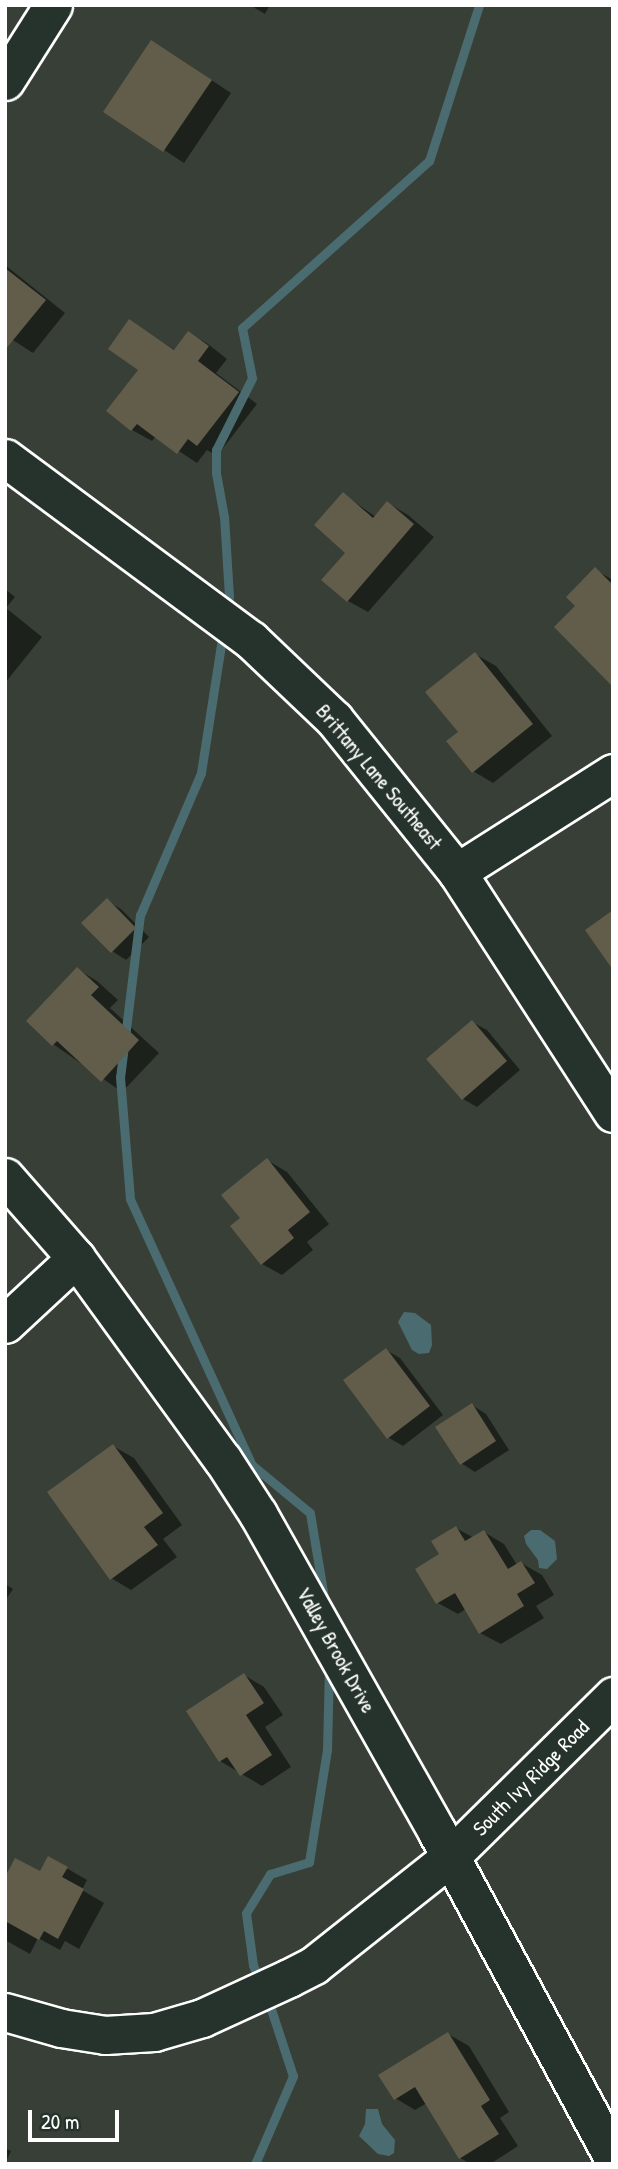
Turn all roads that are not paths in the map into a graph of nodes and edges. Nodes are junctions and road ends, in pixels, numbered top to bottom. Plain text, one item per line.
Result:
1 (53, 5) edge
2 (5, 81) edge
3 (5, 458) edge
4 (613, 773) edge
5 (457, 873) junction
6 (613, 1113) edge
7 (5, 1177) edge
8 (76, 1258) junction
9 (5, 1324) edge
10 (613, 1696) edge
11 (449, 1858) junction
12 (5, 2012) edge
13 (613, 2158) edge

1 - 2 street
3 - 5 street, Brittany Lane Southeast
4 - 5 street
5 - 6 street, Brittany Lane Southeast
7 - 8 street, Valley Brook Drive
8 - 9 street
8 - 11 street, Valley Brook Drive
10 - 11 street, South Ivy Ridge Road
11 - 12 street, South Ivy Ridge Road
11 - 13 street, Valley Brook Drive

